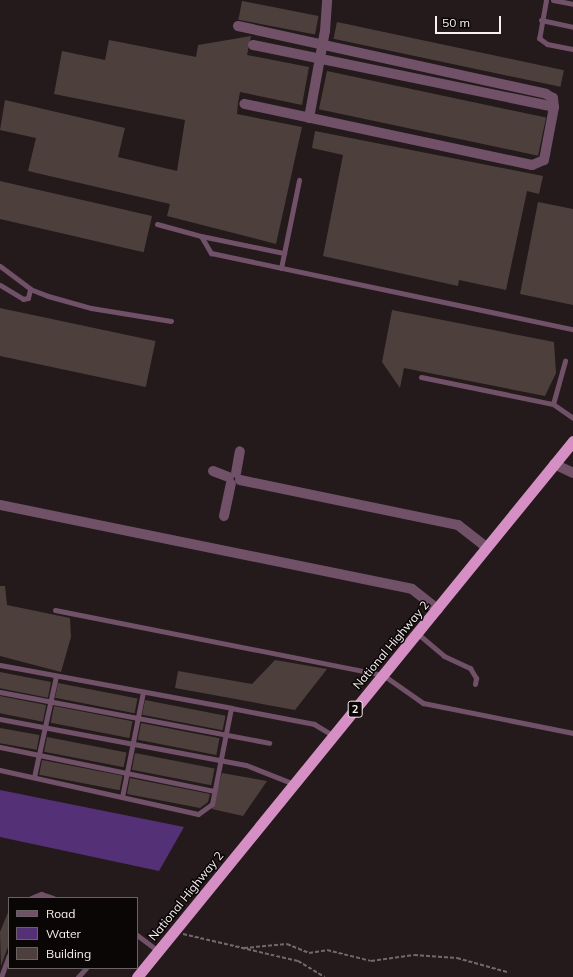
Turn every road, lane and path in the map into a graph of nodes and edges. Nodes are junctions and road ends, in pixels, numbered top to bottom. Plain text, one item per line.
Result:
1 (326, 0) edge
2 (546, 0) edge
3 (553, 0) edge
4 (573, 4) edge
5 (541, 20) junction
6 (238, 26) dead end
7 (573, 27) edge
8 (253, 45) dead end
9 (323, 46) junction
10 (573, 49) edge
11 (321, 56) junction
12 (244, 104) dead end
13 (554, 107) junction
14 (309, 118) junction
15 (300, 180) dead end
16 (157, 224) dead end
17 (202, 236) junction
18 (284, 253) junction
19 (0, 266) edge
20 (281, 268) junction
21 (0, 285) edge
22 (30, 290) junction
23 (171, 321) dead end
24 (573, 329) edge
25 (565, 361) dead end
26 (421, 377) dead end
27 (553, 404) junction
28 (573, 418) edge
29 (573, 441) edge
30 (240, 451) dead end
31 (554, 464) junction
32 (213, 471) dead end
33 (573, 473) edge
34 (234, 478) junction
35 (0, 505) edge
36 (224, 516) dead end
37 (487, 548) junction
38 (438, 609) junction
39 (55, 610) dead end
40 (418, 634) junction
41 (0, 665) edge
42 (383, 675) junction
43 (56, 676) junction
44 (475, 684) dead end
45 (0, 692) edge
46 (142, 692) junction
47 (51, 701) junction
48 (231, 708) junction
49 (138, 718) junction
50 (0, 719) edge
51 (45, 727) junction
52 (573, 733) edge
53 (225, 735) junction
54 (334, 736) junction
55 (134, 744) junction
56 (269, 744) dead end
57 (0, 747) edge
58 (39, 754) junction
59 (220, 760) junction
60 (0, 770) edge
61 (128, 771) junction
62 (34, 777) junction
63 (294, 784) junction
64 (214, 790) junction
65 (122, 797) junction
66 (34, 897) edge
67 (50, 897) edge
68 (174, 932) junction
69 (138, 937) edge
70 (244, 948) junction
71 (158, 951) junction
72 (8, 958) edge
73 (85, 969) edge
74 (507, 972) dead end
75 (1, 977) edge
76 (78, 977) edge
77 (137, 977) edge
78 (325, 977) edge

1 - 9 street
2 - 5 lane
3 - 4 lane
5 - 7 lane
5 - 10 lane
6 - 9 street
8 - 11 street
9 - 11 street
9 - 13 street
11 - 13 street
11 - 14 street
12 - 14 street
13 - 14 street
15 - 18 lane
16 - 17 lane
17 - 18 lane
17 - 20 lane
18 - 20 lane
19 - 22 lane
20 - 24 lane
21 - 22 lane
22 - 23 lane
25 - 27 lane
26 - 27 lane
27 - 28 lane
29 - 31 highway, National Highway 2 / 2
30 - 34 street
31 - 33 street
31 - 37 highway, National Highway 2 / 2
32 - 34 street
34 - 36 street
34 - 37 street
35 - 38 street
37 - 38 highway, National Highway 2 / 2
38 - 40 highway, National Highway 2 / 2
39 - 42 lane
40 - 42 highway, National Highway 2 / 2
40 - 44 lane
41 - 43 lane
42 - 52 lane
42 - 54 highway, National Highway 2 / 2
43 - 46 lane
43 - 47 lane
45 - 47 lane
46 - 48 lane
46 - 49 lane
47 - 49 lane
47 - 51 lane
48 - 53 lane
48 - 54 lane
49 - 53 lane
49 - 55 lane
50 - 51 lane
51 - 55 lane
51 - 58 lane
53 - 56 lane
53 - 59 lane
54 - 63 highway, National Highway 2 / 2
55 - 59 lane
55 - 61 lane
57 - 58 lane
58 - 61 lane
58 - 62 lane
59 - 63 lane
59 - 64 lane
60 - 62 lane
61 - 64 lane
61 - 65 lane
62 - 65 lane
63 - 68 highway, National Highway 2 / 2
64 - 65 lane
66 - 67 lane
68 - 70 path
68 - 71 highway, National Highway 2 / 2
69 - 71 lane
70 - 74 path
70 - 78 path
71 - 77 highway, National Highway 2 / 2
72 - 75 lane
73 - 76 lane

